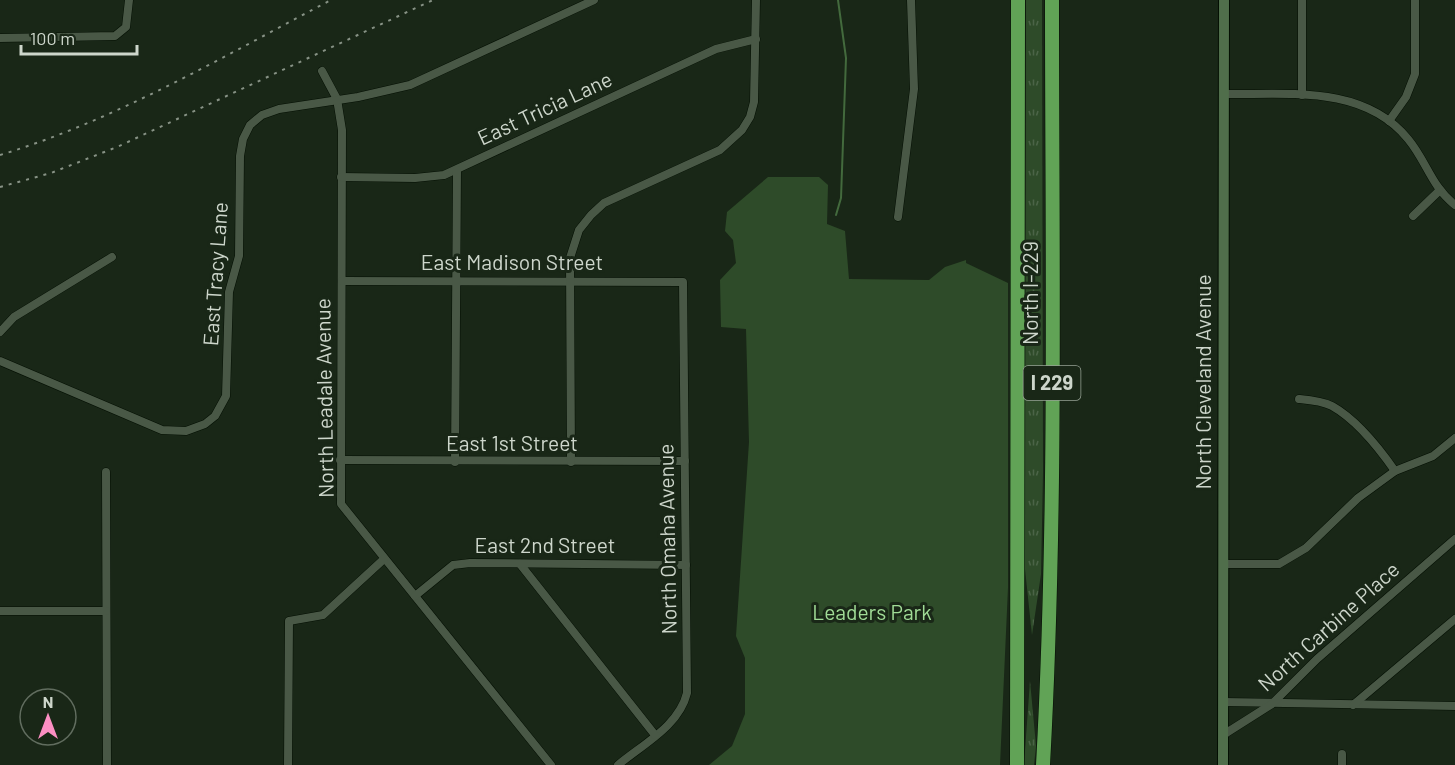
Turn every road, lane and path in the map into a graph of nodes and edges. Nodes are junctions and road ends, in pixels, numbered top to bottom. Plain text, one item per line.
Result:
1 (129, 0) edge
2 (594, 0) edge
3 (756, 0) edge
4 (911, 0) edge
5 (1018, 0) edge
6 (1052, 0) edge
7 (1224, 0) edge
8 (1302, 0) edge
9 (1415, 0) edge
10 (0, 38) edge
11 (756, 39) junction
12 (322, 71) dead end
13 (1224, 94) junction
14 (1302, 95) junction
15 (337, 99) junction
16 (1389, 121) junction
17 (457, 170) junction
18 (341, 177) junction
19 (1439, 191) junction
20 (1455, 205) edge
21 (1413, 216) dead end
22 (898, 217) dead end
23 (112, 257) dead end
24 (568, 280) junction
25 (342, 281) junction
26 (456, 281) junction
27 (683, 282) joint
28 (0, 332) edge
29 (0, 360) edge
30 (1299, 399) dead end
31 (1455, 438) edge
32 (340, 460) junction
33 (684, 461) junction
34 (455, 462) junction
35 (571, 462) junction
36 (1395, 471) junction
37 (106, 472) dead end
38 (1455, 539) edge
39 (384, 558) junction
40 (520, 564) junction
41 (1223, 564) junction
42 (686, 565) junction
43 (414, 596) junction
44 (0, 611) edge
45 (106, 611) junction
46 (1455, 619) edge
47 (1451, 625) edge
48 (1223, 702) junction
49 (1272, 704) junction
50 (1353, 705) junction
51 (1455, 706) edge
52 (655, 735) junction
53 (1223, 735) junction
54 (1342, 753) dead end
55 (106, 765) edge
56 (288, 765) edge
57 (551, 765) edge
58 (618, 765) edge
59 (1017, 765) edge
60 (1044, 765) edge
61 (1223, 765) edge
62 (1342, 765) edge

1 - 10 street
2 - 15 street, East Tracy Lane
3 - 11 street
4 - 22 street
5 - 59 highway, North I-229 / I 229
6 - 60 highway, North I-229 / I 229
7 - 13 street, North Cleveland Avenue
8 - 14 street
9 - 16 street
11 - 17 street, East Tricia Lane
11 - 24 street
12 - 15 street, North Leadale Avenue
13 - 14 street
13 - 41 street, North Cleveland Avenue
14 - 16 street
15 - 18 street, North Leadale Avenue
15 - 29 street, East Tracy Lane
16 - 19 street
17 - 18 street, East Tricia Lane
17 - 26 street
18 - 25 street, North Leadale Avenue
19 - 20 street
19 - 21 street
23 - 28 street
24 - 26 street, East Madison Street
24 - 27 street, East Madison Street
24 - 35 street
25 - 26 street, East Madison Street
25 - 32 street, North Leadale Avenue
26 - 34 street
27 - 33 street, North Omaha Avenue
30 - 36 street
31 - 36 street
32 - 34 street, East 1st Street
32 - 39 street, North Leadale Avenue
33 - 35 street, East 1st Street
33 - 42 street, North Omaha Avenue
34 - 35 street, East 1st Street
36 - 41 street
37 - 45 street
38 - 49 street, North Carbine Place
39 - 43 street, North Leadale Avenue
39 - 56 street
40 - 42 street, East 2nd Street
40 - 43 street, East 2nd Street
40 - 52 street
41 - 48 street, North Cleveland Avenue
42 - 52 street, North Omaha Avenue
43 - 57 street, North Leadale Avenue
44 - 45 street
45 - 55 street
46 - 47 street
47 - 50 street
48 - 49 street
48 - 53 street, North Cleveland Avenue
49 - 50 street
49 - 53 street, North Carbine Place
50 - 51 street
52 - 58 street, North Omaha Avenue
53 - 61 street, North Cleveland Avenue
54 - 62 street

